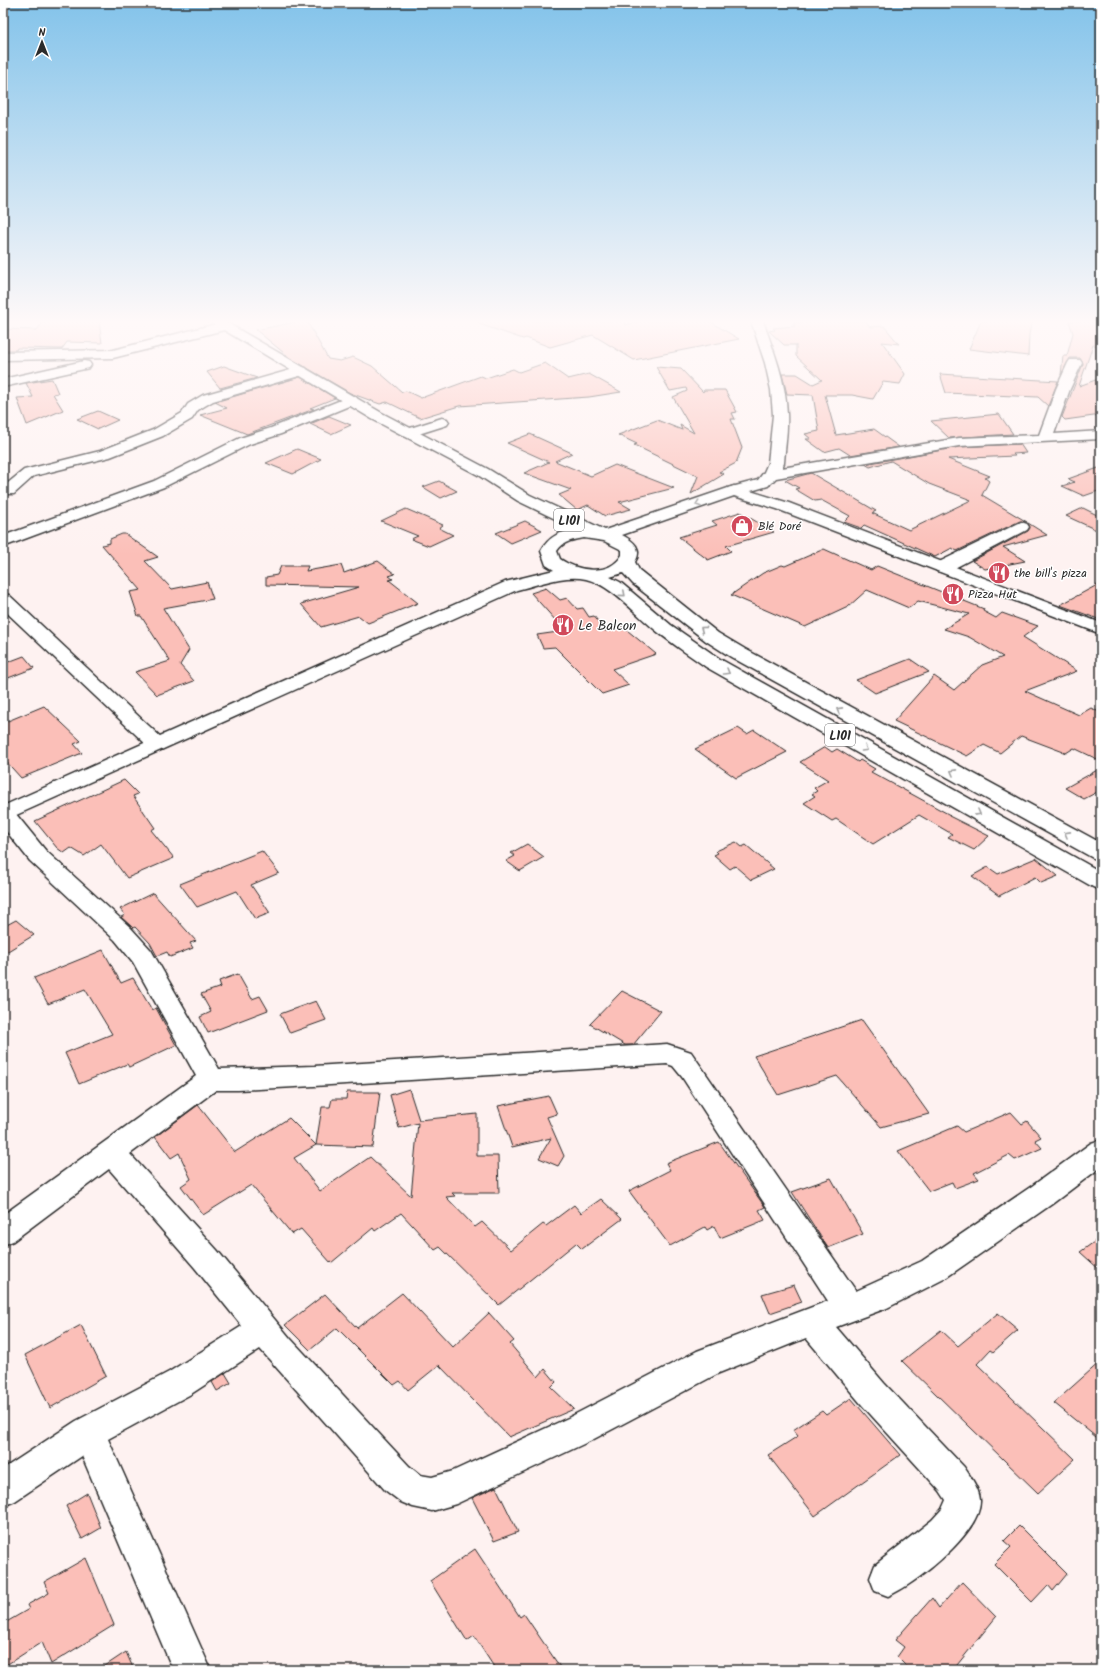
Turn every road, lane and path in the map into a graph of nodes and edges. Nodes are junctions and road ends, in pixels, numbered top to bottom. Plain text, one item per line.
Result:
1 (206, 399) edge
2 (779, 399) edge
3 (1059, 399) edge
4 (351, 400) joint
5 (442, 422) dead end
6 (409, 433) junction
7 (1101, 435) edge
8 (1045, 439) junction
9 (755, 490) junction
10 (8, 491) dead end
11 (539, 506) junction
12 (1021, 527) dead end
13 (603, 535) junction
14 (558, 540) junction
15 (3, 542) edge
16 (635, 547) junction
17 (549, 555) junction
18 (943, 567) junction
19 (585, 573) junction
20 (511, 586) junction
21 (3, 599) edge
22 (1101, 629) edge
23 (1101, 640) edge
24 (157, 744) junction
25 (3, 813) edge
26 (1101, 853) edge
27 (1101, 882) edge
28 (211, 1080) junction
29 (1101, 1151) edge
30 (112, 1152) junction
31 (3, 1232) edge
32 (850, 1308) junction
33 (812, 1322) junction
34 (264, 1329) junction
35 (88, 1432) junction
36 (3, 1489) edge
37 (888, 1578) dead end
38 (192, 1670) edge

1 - 10 street
2 - 9 street
3 - 8 street
4 - 6 street, L101
4 - 15 street
5 - 6 street
6 - 11 street, L101
7 - 8 street
8 - 9 street
9 -> 13 street
9 - 16 street
9 - 18 street
9 - 23 street
11 - 13 street, L101
11 - 14 street, L101
12 - 18 street
13 - 14 street
13 - 16 street
14 - 17 street
16 - 19 street
26 -> 16 street, L101
17 - 19 street
17 - 20 street
18 - 22 street
19 - 20 street
19 -> 27 street, L101
20 - 24 street
21 - 24 street
24 - 25 street
25 - 28 street
28 - 30 street
28 - 32 street
29 - 32 street
30 - 31 street
30 - 34 street
32 - 33 street
33 - 34 street
33 - 37 street
34 - 35 street
35 - 36 street
35 - 38 street

